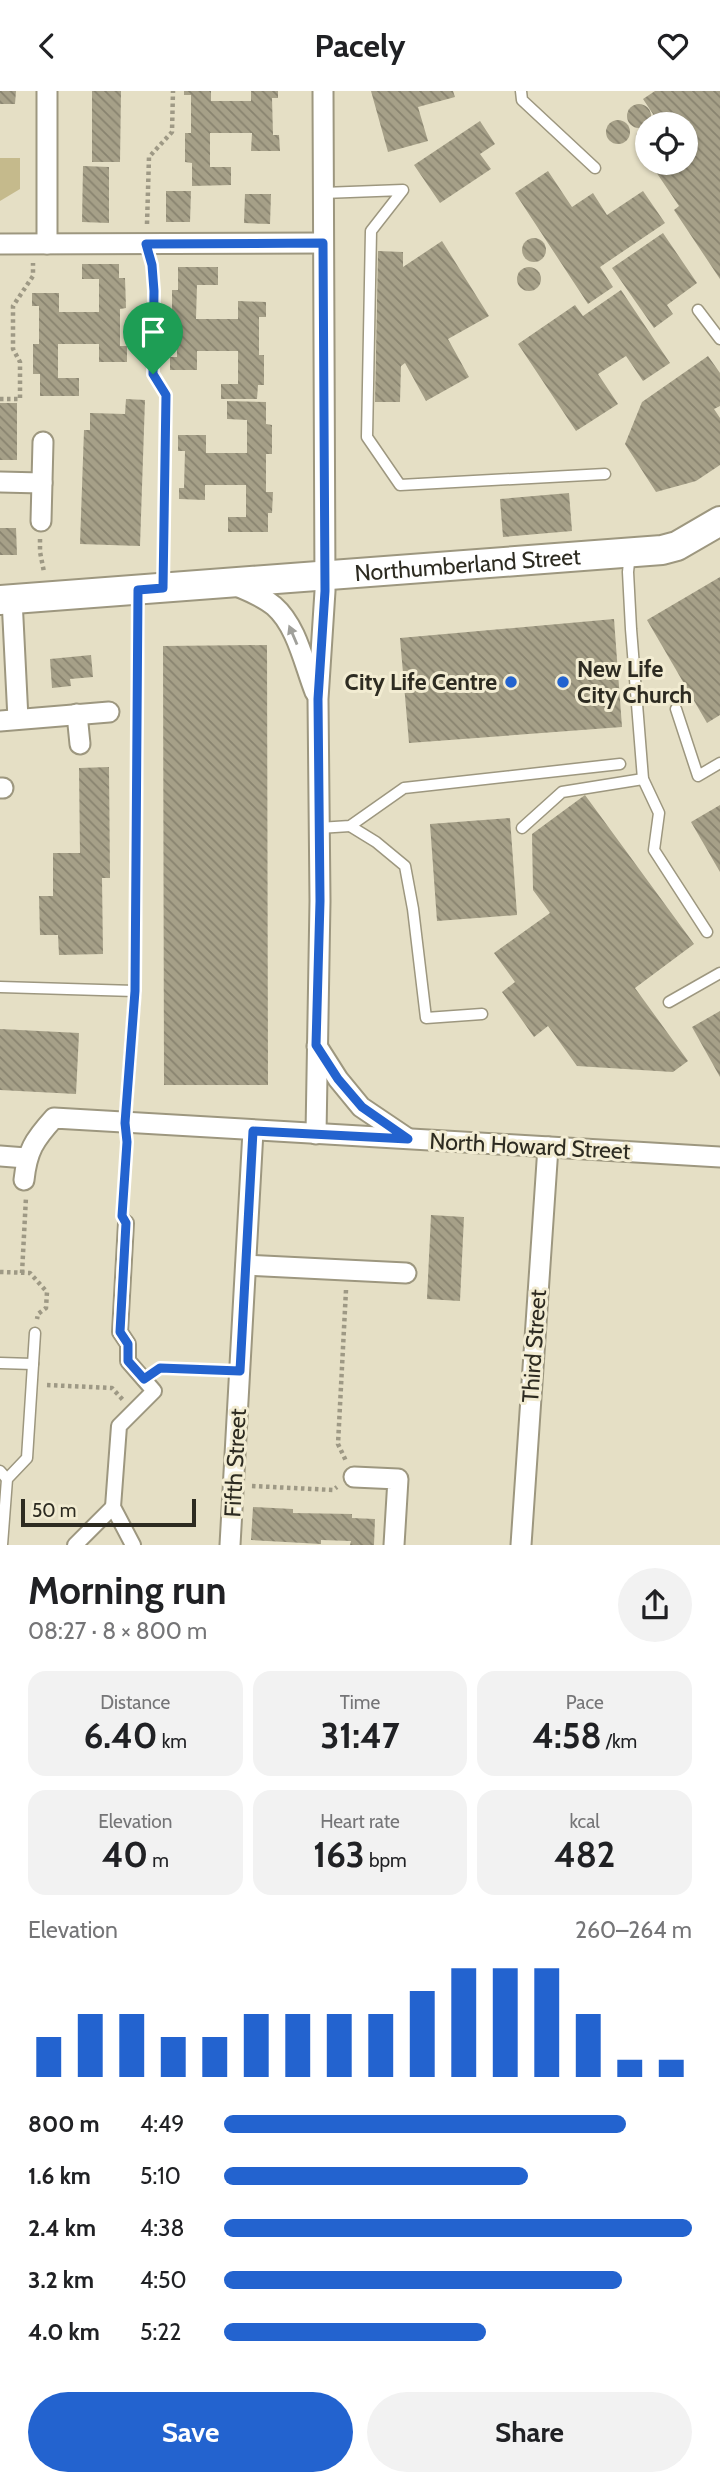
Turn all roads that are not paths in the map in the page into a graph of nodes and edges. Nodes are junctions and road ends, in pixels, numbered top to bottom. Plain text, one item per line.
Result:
1 (47, 91) edge
2 (323, 91) edge
3 (521, 91) edge
4 (595, 169) dead end
5 (323, 193) junction
6 (323, 243) junction
7 (0, 244) edge
8 (40, 244) junction
9 (698, 310) dead end
10 (720, 339) edge
11 (43, 442) dead end
12 (606, 474) dead end
13 (0, 482) edge
14 (42, 483) junction
15 (41, 521) road end
16 (720, 521) edge
17 (630, 553) junction
18 (324, 577) junction
19 (230, 583) junction
20 (150, 589) junction
21 (6, 600) edge
22 (318, 699) junction
23 (676, 709) dead end
24 (109, 712) dead end
25 (77, 714) junction
26 (9, 720) edge
27 (80, 744) dead end
28 (620, 764) dead end
29 (720, 764) edge
30 (643, 779) junction
31 (350, 826) junction
32 (319, 828) junction
33 (522, 828) dead end
34 (707, 932) dead end
35 (720, 973) edge
36 (0, 988) edge
37 (135, 991) junction
38 (669, 1002) dead end
39 (482, 1014) dead end
40 (316, 1045) junction
41 (125, 1123) junction
42 (253, 1131) junction
43 (316, 1134) junction
44 (408, 1139) junction
45 (548, 1147) junction
46 (0, 1156) edge
47 (720, 1157) edge
48 (26, 1158) junction
49 (24, 1180) road end
50 (126, 1223) road end
51 (246, 1265) junction
52 (406, 1273) dead end
53 (35, 1333) road end
54 (0, 1363) edge
55 (33, 1364) junction
56 (4, 1475) edge
57 (354, 1477) road end
58 (113, 1507) junction
59 (2, 1545) edge
60 (75, 1545) edge
61 (134, 1545) edge
62 (230, 1545) edge
63 (394, 1545) edge
64 (521, 1545) edge

1 - 8 street
2 - 5 street
3 - 4 lane
5 - 6 street
5 - 12 lane
6 - 8 street
6 - 18 street
7 - 8 street
9 - 10 lane
11 - 14 street
13 - 14 street
14 - 15 street
16 - 17 main road, Northumberland Street
17 - 18 main road, Northumberland Street
17 - 30 lane
18 - 19 main road, Northumberland Street
18 - 22 street
19 - 20 main road, Northumberland Street
22 -> 19 street
20 - 21 main road, Northumberland Street
20 - 37 lane
21 - 26 street
22 - 32 street
23 - 29 lane
24 - 25 street
25 - 26 street
25 - 27 street
28 - 31 lane
30 - 33 lane
30 - 34 lane
31 - 32 lane
31 - 39 lane
32 - 40 street
35 - 38 lane
36 - 37 lane
37 - 41 lane
40 - 43 street
40 - 44 street
41 - 42 street, North Howard Street
41 - 48 street, North Howard Street
42 - 43 street, North Howard Street
42 - 51 street, Fifth Street
43 - 44 street, North Howard Street
44 - 45 street, North Howard Street
45 - 47 street, North Howard Street
45 - 64 street, Third Street
46 - 48 street
48 - 49 street, North Howard Street
50 - 58 street
51 - 52 street
51 - 62 street, Fifth Street
53 - 55 lane
54 - 55 lane
55 - 56 lane
56 - 59 lane
57 - 63 street
58 - 60 street
58 - 61 street

